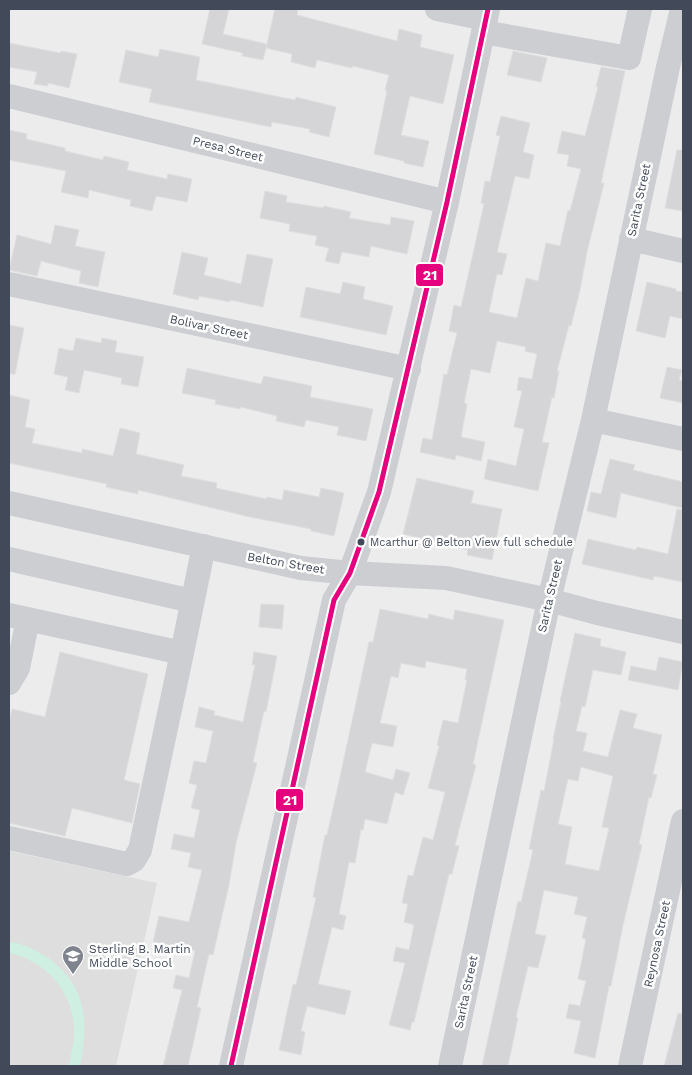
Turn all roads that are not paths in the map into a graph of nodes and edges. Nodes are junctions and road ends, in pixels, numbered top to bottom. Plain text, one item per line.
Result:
1 (437, 9) edge
2 (640, 9) edge
3 (682, 9) edge
4 (486, 20) edge
5 (675, 68) edge
6 (9, 96) edge
7 (447, 202) junction
8 (631, 239) junction
9 (683, 251) edge
10 (9, 284) edge
11 (409, 369) junction
12 (593, 420) junction
13 (683, 439) edge
14 (9, 503) edge
15 (204, 546) junction
16 (9, 559) edge
17 (350, 573) junction
18 (549, 600) junction
19 (192, 601) junction
20 (18, 617) edge
21 (683, 632) edge
22 (182, 653) junction
23 (9, 683) edge
24 (683, 821) edge
25 (9, 838) edge
26 (231, 1066) edge
27 (450, 1066) edge
28 (630, 1066) edge

1 - 4 street
2 - 4 street
3 - 5 street, Sarita Street
4 - 7 street
5 - 8 street, Sarita Street
6 - 7 street, Presa Street
7 - 11 street
8 - 9 street
8 - 12 street, Sarita Street
10 - 11 street, Bolivar Street
11 - 17 street
12 - 13 street
12 - 18 street, Sarita Street
14 - 15 street, Belton Street
15 - 17 street, Belton Street
15 - 19 street
16 - 19 street
17 - 18 street, Belton Street
17 - 26 street
18 - 21 street, Belton Street
18 - 27 street, Sarita Street
19 - 22 street
20 - 22 street
20 - 23 street
22 - 25 street
24 - 28 street, Reynosa Street

